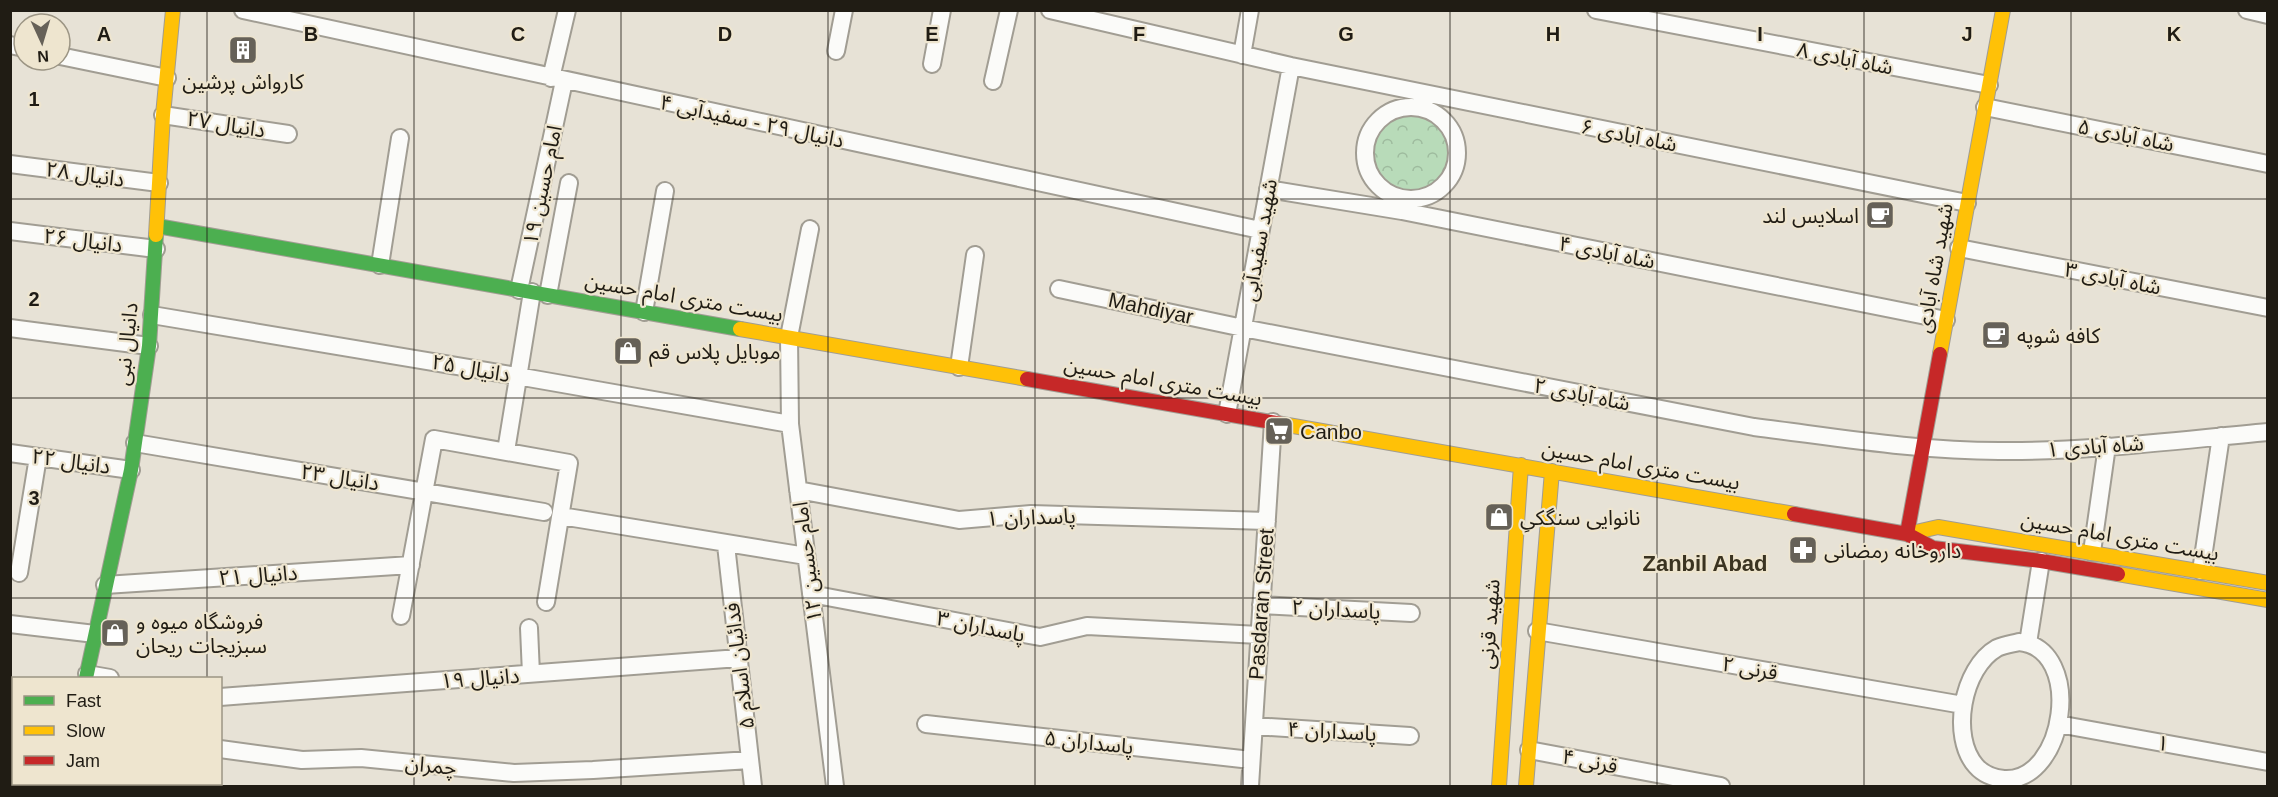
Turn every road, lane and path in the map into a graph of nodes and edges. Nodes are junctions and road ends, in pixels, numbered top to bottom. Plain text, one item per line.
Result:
1 (173, 10) edge
2 (243, 10) edge
3 (567, 10) edge
4 (844, 10) edge
5 (942, 10) edge
6 (1009, 10) edge
7 (1050, 10) edge
8 (1250, 10) edge
9 (1596, 10) edge
10 (2003, 10) edge
11 (836, 51) dead end
12 (1242, 55) junction
13 (72, 58) edge
14 (932, 64) dead end
15 (1292, 66) junction
16 (167, 78) junction
17 (557, 80) junction
18 (993, 81) dead end
19 (1989, 85) junction
20 (1424, 101) junction
21 (1985, 107) junction
22 (163, 115) junction
23 (288, 134) dead end
24 (400, 138) dead end
25 (10, 164) edge
26 (2268, 164) edge
27 (159, 183) junction
28 (569, 183) dead end
29 (1268, 189) junction
30 (665, 191) dead end
31 (1967, 203) junction
32 (1403, 205) junction
33 (157, 226) junction
34 (810, 228) dead end
35 (1260, 230) junction
36 (10, 231) edge
37 (1959, 248) junction
38 (156, 249) junction
39 (975, 255) dead end
40 (380, 265) junction
41 (1059, 289) dead end
42 (533, 292) junction
43 (2268, 308) edge
44 (644, 312) junction
45 (152, 315) junction
46 (1946, 320) junction
47 (10, 328) edge
48 (1243, 328) junction
49 (789, 337) junction
50 (149, 346) junction
51 (959, 367) junction
52 (517, 376) junction
53 (1227, 414) junction
54 (1273, 422) junction
55 (790, 424) junction
56 (2268, 432) edge
57 (2221, 436) junction
58 (135, 443) junction
59 (2107, 446) junction
60 (1922, 447) junction
61 (506, 451) junction
62 (10, 453) edge
63 (38, 457) junction
64 (1521, 465) junction
65 (131, 470) junction
66 (1552, 471) junction
67 (798, 490) junction
68 (425, 491) junction
69 (544, 512) dead end
70 (561, 516) junction
71 (1267, 521) junction
72 (1907, 534) junction
73 (726, 545) junction
74 (2092, 552) junction
75 (806, 556) junction
76 (2040, 561) junction
77 (411, 565) junction
78 (2201, 571) junction
79 (20, 573) dead end
80 (2268, 583) edge
81 (105, 585) junction
82 (811, 594) junction
83 (2268, 600) edge
84 (546, 603) dead end
85 (1261, 605) junction
86 (1411, 613) dead end
87 (401, 616) dead end
88 (10, 624) edge
89 (529, 628) dead end
90 (1538, 631) junction
91 (95, 634) junction
92 (1259, 635) junction
93 (2028, 643) junction
94 (739, 658) junction
95 (531, 674) junction
96 (87, 676) edge
97 (222, 697) edge
98 (1963, 705) junction
99 (926, 724) dead end
100 (2058, 724) junction
101 (1254, 726) junction
102 (1410, 736) dead end
103 (222, 749) edge
104 (1529, 750) junction
105 (750, 760) junction
106 (1251, 760) junction
107 (2268, 762) edge
108 (1998, 782) edge
109 (753, 786) edge
110 (835, 786) edge
111 (1250, 786) edge
112 (1499, 786) edge
113 (1526, 786) edge
114 (1721, 786) edge

1 - 16 main road, دانیال نبی
2 - 17 street, دانیال ۲۹ - سفیدآبی ۴
3 - 17 street, امام حسین ۱۹
4 - 11 street
5 - 14 street
6 - 18 street
7 - 12 street, شاه آبادی ۶
8 - 12 street
9 - 19 street, شاه آبادی ۸
10 - 19 main road, شهید شاه آبادی
12 - 15 street, شاه آبادی ۶
13 - 16 street
15 - 20 street, شاه آبادی ۶
15 - 29 street, شهید سفیدآبی
16 - 22 main road, دانیال نبی
17 - 35 street, دانیال ۲۹ - سفیدآبی ۴
17 - 42 street, امام حسین ۱۹
19 - 21 main road, شهید شاه آبادی
20 - 31 street, شاه آبادی ۶
20 - 32 street
20 - 32 street
21 - 26 street, شاه آبادی ۵
21 - 31 main road, شهید شاه آبادی
22 - 23 street, دانیال ۲۷
22 - 27 main road, دانیال نبی
24 - 40 street
25 - 27 street, دانیال ۲۸
27 - 33 main road, دانیال نبی
28 - 42 street
29 - 32 street, شاه آبادی ۴
29 - 35 street, شهید سفیدآبی
30 - 44 street
31 - 37 main road, شهید شاه آبادی
32 - 46 street, شاه آبادی ۴
33 - 38 main road, دانیال نبی
33 - 40 main road, بیست متری امام حسین
34 - 49 street, امام حسین ۱۲
35 - 48 street, شهید سفیدآبی
36 - 38 street, دانیال ۲۶
37 - 43 street, شاه آبادی ۳
37 - 46 main road, شهید شاه آبادی
38 - 45 main road, دانیال نبی
39 - 51 street
40 - 42 main road, بیست متری امام حسین
41 - 48 street, Mahdiyar
42 - 44 main road, بیست متری امام حسین
42 - 52 street
44 - 49 main road, بیست متری امام حسین
45 - 50 main road, دانیال نبی
45 - 52 street, دانیال ۲۵
46 - 60 main road, شهید شاه آبادی
47 - 50 street
48 - 53 street, شهید سفیدآبی
48 - 60 street, شاه آبادی ۲
49 - 51 main road, بیست متری امام حسین
49 - 55 street, امام حسین ۱۲
50 - 58 main road, دانیال نبی
51 - 53 main road, بیست متری امام حسین
52 - 55 street, دانیال ۲۵
52 - 61 street
53 - 54 main road, بیست متری امام حسین
54 - 64 main road, بیست متری امام حسین
54 - 71 street, Pasdaran Street
55 - 67 street, امام حسین ۱۲
56 - 57 street, شاه آبادی ۱
57 - 59 street, شاه آبادی ۱
57 - 78 street
58 - 65 main road, دانیال نبی
58 - 68 street, دانیال ۲۳
59 - 60 street, شاه آبادی ۱
59 - 74 street
60 - 72 main road, شهید شاه آبادی
61 - 68 street
61 - 70 street
62 - 63 street, دانیال ۲۲
63 - 65 street, دانیال ۲۲
63 - 79 street
64 - 66 main road, بیست متری امام حسین
64 - 112 main road, شهید قرنی
65 - 81 main road, دانیال نبی
66 - 72 main road, بیست متری امام حسین
66 - 90 main road
67 - 71 street, پاسداران ۱
67 - 75 street, امام حسین ۱۲
68 - 69 street, دانیال ۲۳
68 - 77 street
70 - 73 street
70 - 84 street
71 - 85 street, Pasdaran Street
72 - 74 main road, بیست متری امام حسین
72 - 76 main road
73 - 75 street
73 - 94 street, فدائیان اسلام ۵
74 - 78 main road, بیست متری امام حسین
75 - 82 street, امام حسین ۱۲
76 - 83 main road
76 - 93 street
77 - 81 street, دانیال ۲۱
77 - 87 street
78 - 80 main road, بیست متری امام حسین
81 - 91 main road, دانیال نبی
82 - 92 street, پاسداران ۳
82 - 110 street, امام حسین ۱۲
85 - 86 street, پاسداران ۲
85 - 92 street, Pasdaran Street
88 - 91 street
89 - 95 street
90 - 98 street, قرنی ۲
90 - 104 main road
91 - 96 main road, دانیال نبی
92 - 101 street, Pasdaran Street
93 - 98 street
93 - 100 street
94 - 95 street, دانیال ۱۹
94 - 105 street, فدائیان اسلام ۵
95 - 97 street, دانیال ۱۹
98 - 108 street
99 - 106 street, پاسداران ۵
100 - 107 street, ۱
100 - 108 street
101 - 102 street, پاسداران ۴
101 - 106 street, Pasdaran Street
103 - 105 street, چمران
104 - 113 main road
104 - 114 street, قرنی ۴
105 - 109 street, فدائیان اسلام ۵
106 - 111 street, Pasdaran Street

